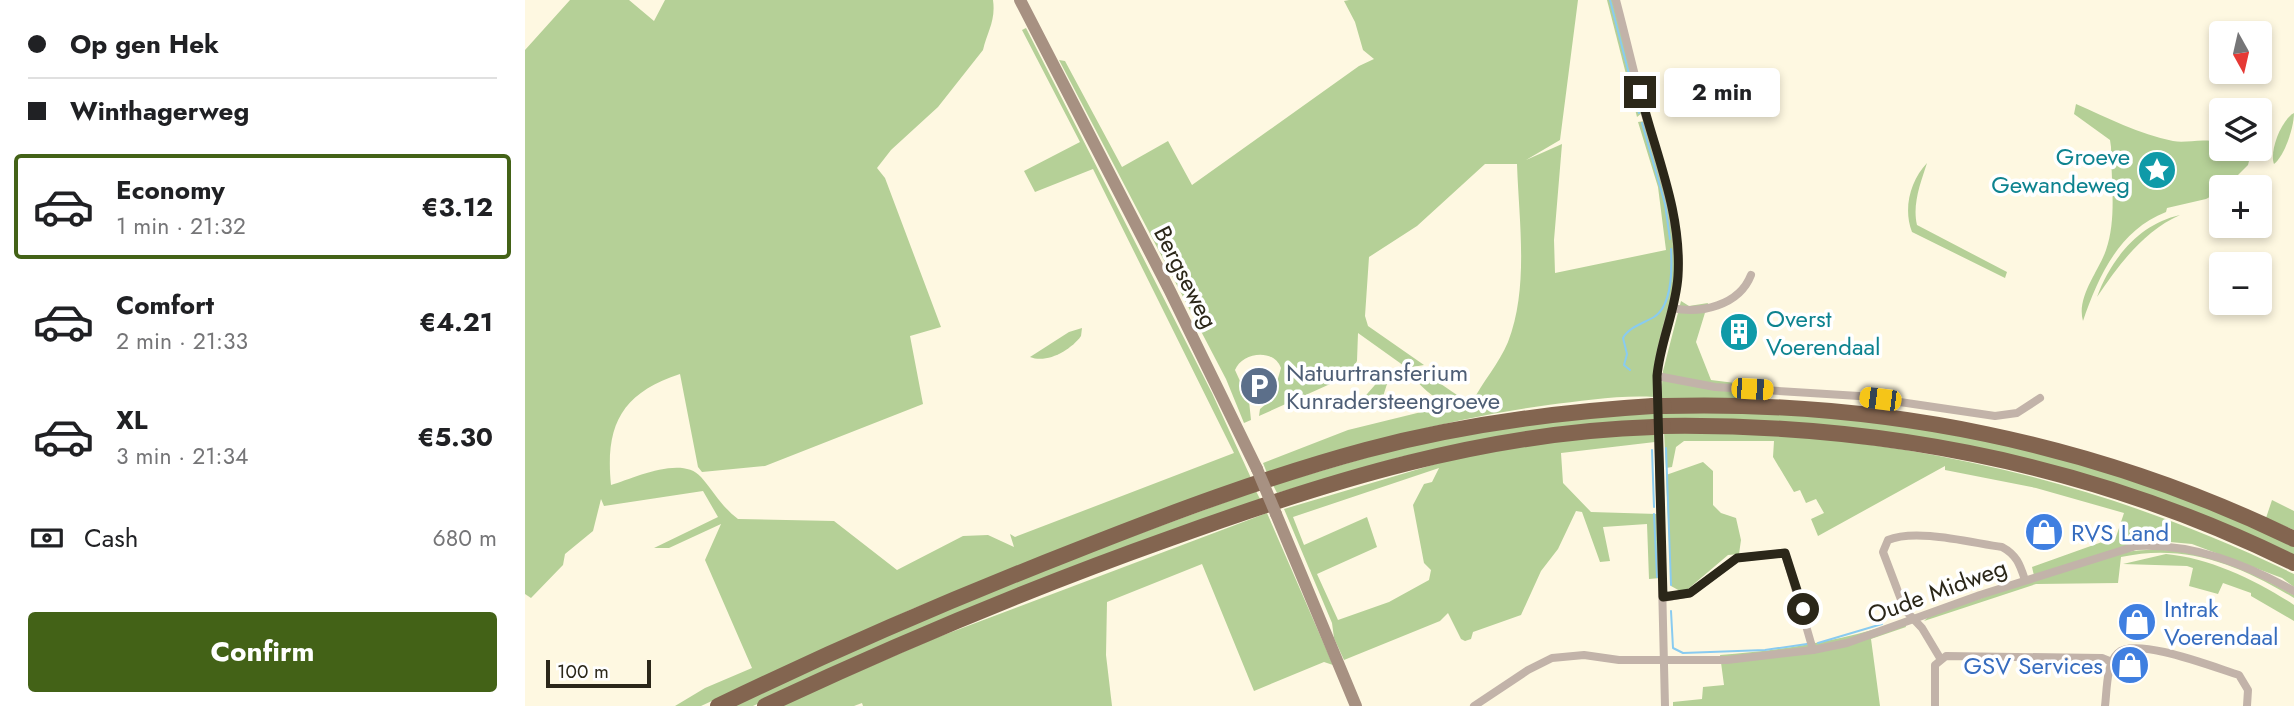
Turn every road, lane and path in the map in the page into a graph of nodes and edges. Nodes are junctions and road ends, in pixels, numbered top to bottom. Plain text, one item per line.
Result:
1 (1020, 0) edge
2 (1616, 0) edge
3 (1751, 275) dead end
4 (1672, 308) junction
5 (1657, 376) junction
6 (2040, 398) dead end
7 (2294, 539) edge
8 (2294, 564) edge
9 (2025, 580) junction
10 (2294, 591) edge
11 (1663, 597) junction
12 (1913, 619) junction
13 (1813, 650) junction
14 (1940, 658) junction
15 (1666, 661) junction
16 (2112, 662) junction
17 (718, 706) edge
18 (765, 706) edge
19 (1356, 706) edge
20 (1474, 706) edge
21 (1665, 706) edge
22 (1935, 706) edge
23 (2105, 706) edge
24 (2247, 706) edge

1 - 19 street, Bergseweg, bridge
2 - 4 street
3 - 4 street
4 - 5 street
5 - 6 street
5 - 11 street
7 - 17 highway
8 - 18 highway
9 - 10 street, Oude Midweg
9 - 12 street, Oude Midweg
9 - 12 street
11 - 13 street
11 - 15 street
12 - 13 street, Oude Midweg
12 - 14 street
13 - 15 street, Oude Midweg
14 - 16 street
14 - 22 street
15 - 20 street, Oude Midweg
15 - 21 street
16 - 23 street
16 - 24 street

